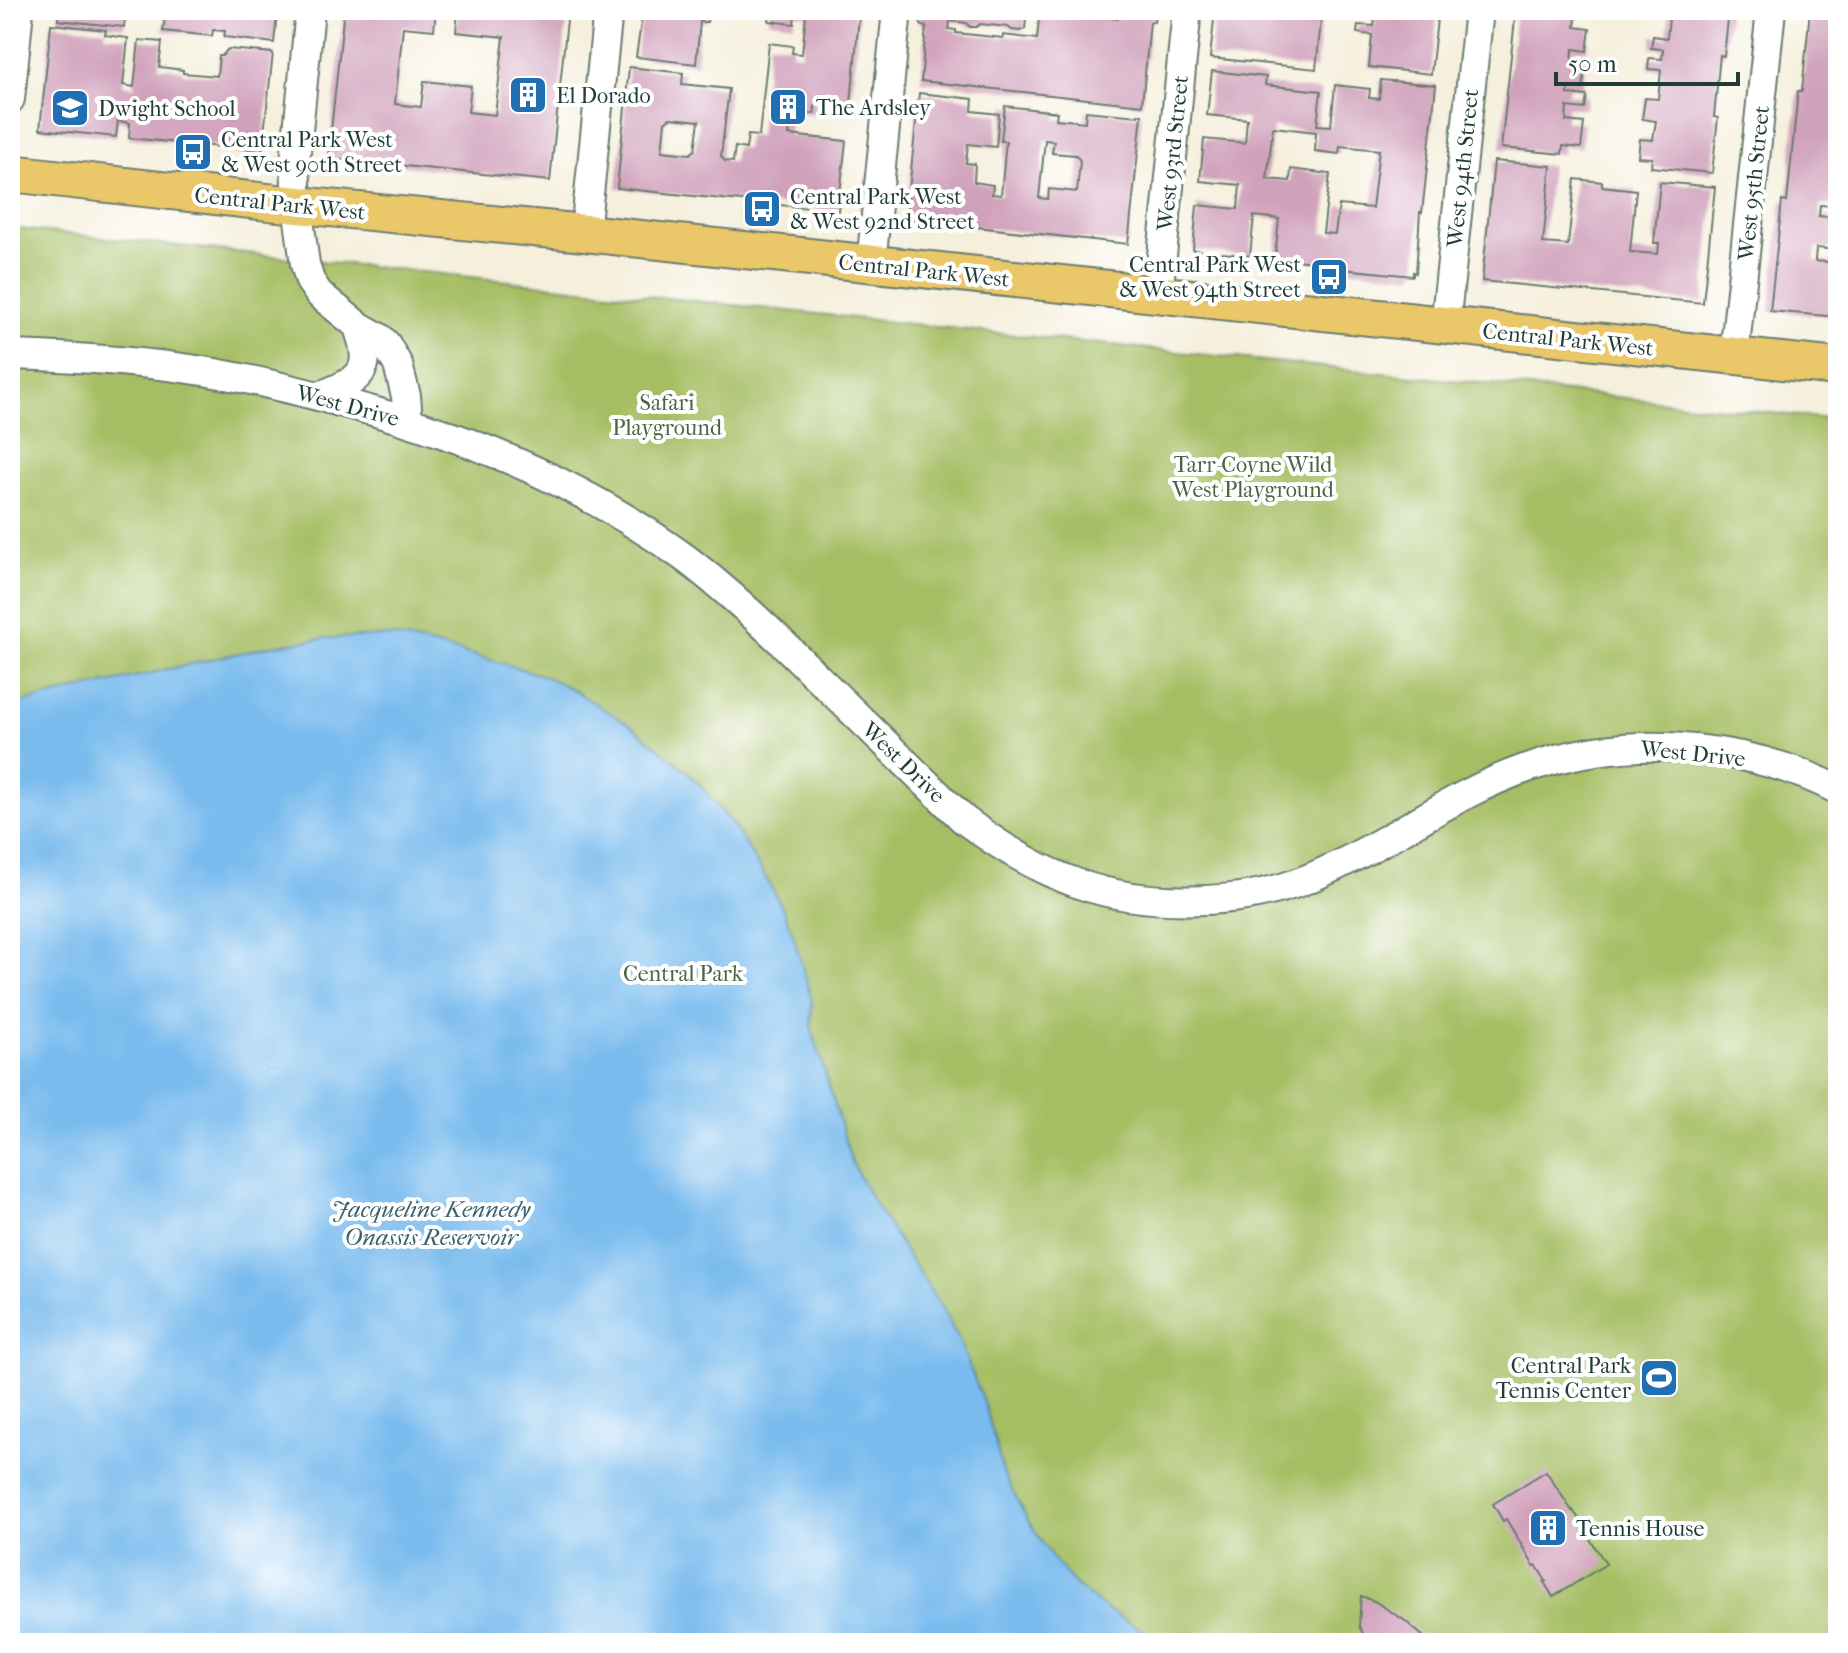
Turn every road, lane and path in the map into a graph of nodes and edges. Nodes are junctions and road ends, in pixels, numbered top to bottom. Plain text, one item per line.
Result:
1 (19, 10) edge
2 (310, 10) edge
3 (608, 10) edge
4 (897, 10) edge
5 (1187, 10) edge
6 (1479, 10) edge
7 (1771, 10) edge
8 (10, 99) edge
9 (10, 173) edge
10 (297, 205) junction
11 (585, 233) junction
12 (871, 264) junction
13 (1158, 295) junction
14 (357, 325) junction
15 (1445, 326) junction
16 (10, 355) edge
17 (1734, 356) junction
18 (1838, 367) edge
19 (319, 396) junction
20 (408, 420) junction
21 (1838, 790) edge

1 - 8 street
2 - 10 street
3 - 11 street
4 - 12 street
5 - 13 street, West 93rd Street
6 - 15 street, West 94th Street
7 - 17 street, West 95th Street
9 - 10 main road, Central Park West
10 - 11 main road, Central Park West
10 - 14 street
11 - 12 main road, Central Park West
12 - 13 main road, Central Park West
13 - 15 main road, Central Park West
14 - 19 street
14 - 20 street
15 - 17 main road, Central Park West
16 - 19 street, West Drive
17 - 18 main road, Central Park West
19 - 20 street, West Drive
20 - 21 street, West Drive

